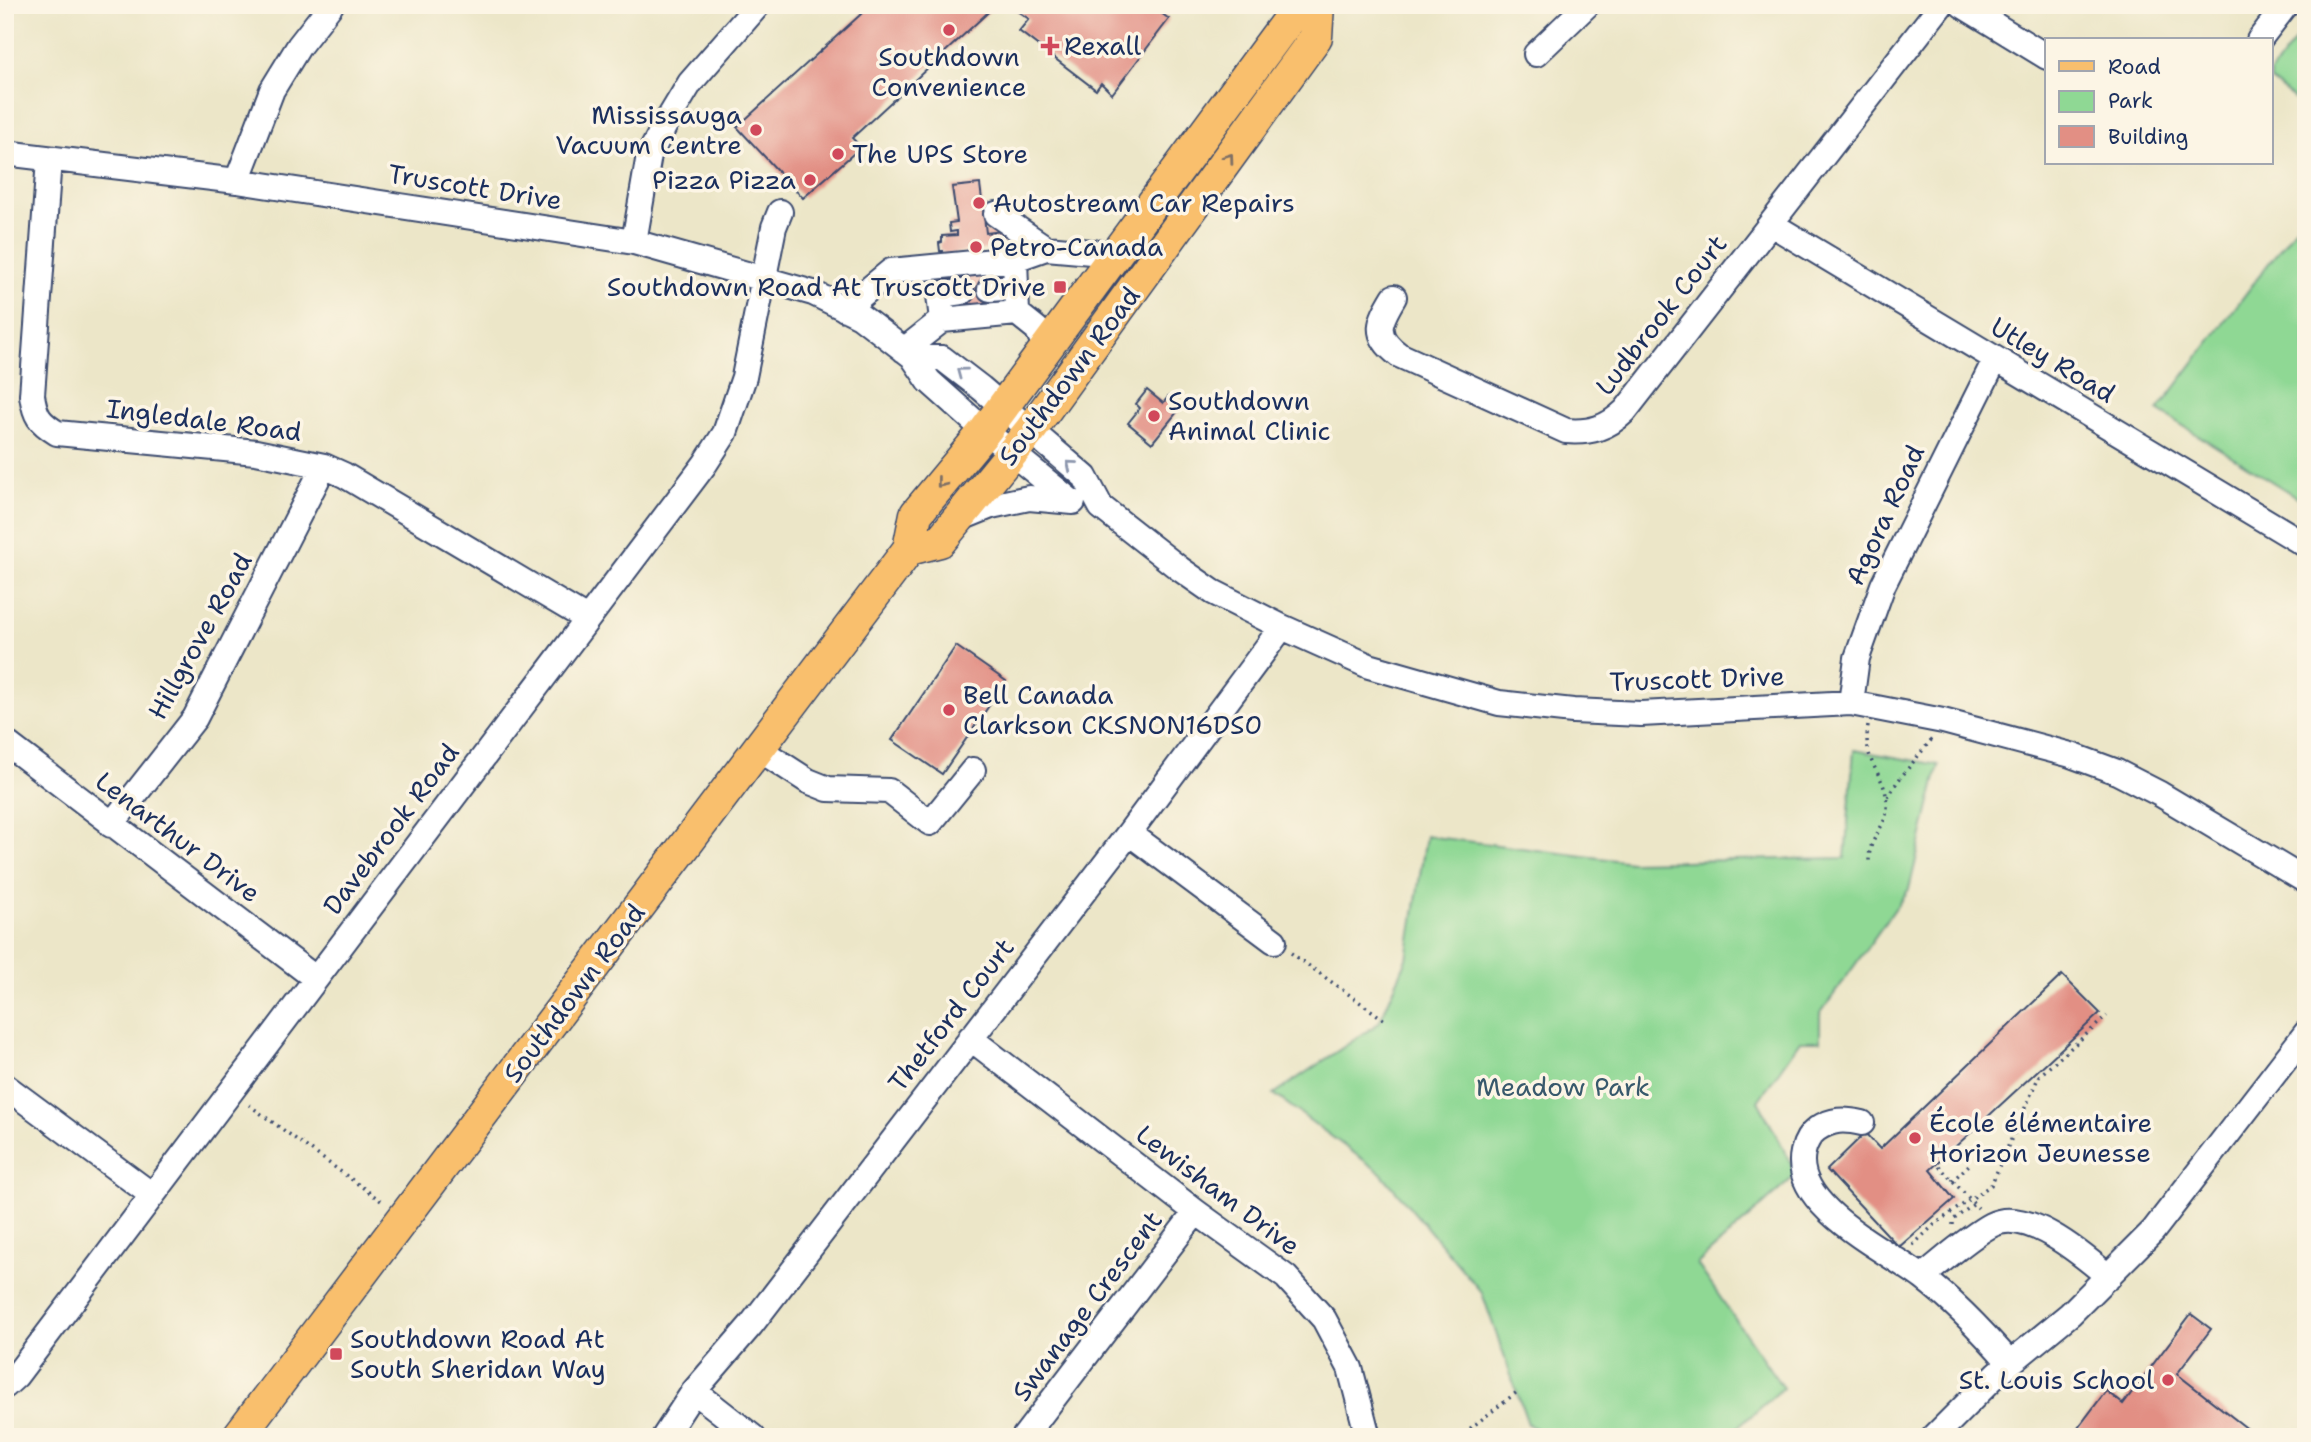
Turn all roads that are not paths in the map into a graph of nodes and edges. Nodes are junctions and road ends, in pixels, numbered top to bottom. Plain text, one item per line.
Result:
1 (331, 5) edge
2 (758, 5) edge
3 (1311, 5) edge
4 (1318, 5) edge
5 (1587, 5) edge
6 (1941, 5) edge
7 (1962, 5) edge
8 (2286, 5) edge
9 (2261, 38) edge
10 (1536, 54) dead end
11 (2045, 56) edge
12 (5, 153) edge
13 (49, 159) junction
14 (237, 181) junction
15 (780, 212) dead end
16 (996, 214) dead end
17 (1771, 224) junction
18 (634, 242) junction
19 (1046, 247) junction
20 (1114, 254) junction
21 (1015, 259) junction
22 (936, 266) junction
23 (766, 279) junction
24 (1016, 287) junction
25 (990, 289) dead end
26 (1394, 297) dead end
27 (845, 309) junction
28 (1017, 313) junction
29 (942, 320) junction
30 (1045, 346) junction
31 (908, 353) junction
32 (1995, 360) junction
33 (994, 418) junction
34 (1021, 442) junction
35 (324, 466) junction
36 (1072, 502) junction
37 (1101, 508) junction
38 (956, 521) junction
39 (2306, 545) edge
40 (909, 549) junction
41 (587, 620) junction
42 (1282, 627) junction
43 (1861, 705) junction
44 (5, 742) edge
45 (757, 748) junction
46 (973, 770) dead end
47 (111, 825) junction
48 (1129, 833) junction
49 (2306, 881) edge
50 (1274, 941) road end
51 (315, 978) junction
52 (2306, 1033) edge
53 (970, 1038) junction
54 (5, 1086) edge
55 (1862, 1123) dead end
56 (152, 1195) junction
57 (1196, 1212) junction
58 (1922, 1277) junction
59 (2109, 1277) junction
60 (2010, 1363) junction
61 (5, 1386) edge
62 (694, 1391) junction
63 (238, 1437) edge
64 (664, 1437) edge
65 (753, 1437) edge
66 (1024, 1437) edge
67 (1368, 1437) edge
68 (1934, 1437) edge

1 - 14 street
2 - 18 street
3 - 20 main road, Southdown Road
34 -> 4 main road, Southdown Road
5 - 10 street
6 - 17 street, Ludbrook Court
7 - 11 street
8 - 9 street
12 - 13 street, Truscott Drive
13 - 14 street, Truscott Drive
13 - 35 street, Ingledale Road
14 - 18 street, Truscott Drive
15 - 23 street, Davebrook Road
16 - 19 street
17 - 26 street, Ludbrook Court
17 - 32 street, Utley Road
18 - 23 street, Truscott Drive
19 - 20 street
19 - 21 street
20 - 30 main road, Southdown Road
21 - 22 street
21 - 24 street
22 - 27 street
22 - 29 street
23 - 27 street, Truscott Drive
23 - 41 street, Davebrook Road
24 - 25 street
24 - 28 street
27 - 31 street, Truscott Drive
28 - 29 street
28 - 30 street
29 - 31 street
30 - 33 main road, Southdown Road
31 - 33 street, Truscott Drive
32 - 39 street, Utley Road
32 - 43 street, Agora Road
33 - 34 street, Truscott Drive
33 -> 40 main road, Southdown Road
34 - 36 street, Truscott Drive
37 -> 34 street, Truscott Drive
34 - 38 main road, Southdown Road
35 - 41 street, Ingledale Road
35 - 47 street, Hillgrove Road
36 - 37 street, Truscott Drive
36 - 38 street
37 - 42 street, Truscott Drive
38 - 40 main road, Southdown Road
40 - 45 main road, Southdown Road
41 - 51 street, Davebrook Road
42 - 43 street, Truscott Drive
42 - 48 street, Thetford Court
43 - 49 street, Truscott Drive
44 - 47 street, Lenarthur Drive
45 - 46 street
45 - 63 main road, Southdown Road
47 - 51 street, Lenarthur Drive
48 - 50 street
48 - 53 street, Thetford Court
51 - 56 street, Davebrook Road
52 - 59 street
53 - 57 street, Lewisham Drive
53 - 62 street, Thetford Court
54 - 56 street
55 - 58 street
56 - 61 street, Davebrook Road
57 - 66 street, Swanage Crescent
57 - 67 street, Lewisham Drive
58 - 59 street
58 - 60 street
59 - 60 street
60 - 68 street
62 - 64 street, Thetford Court
62 - 65 street

